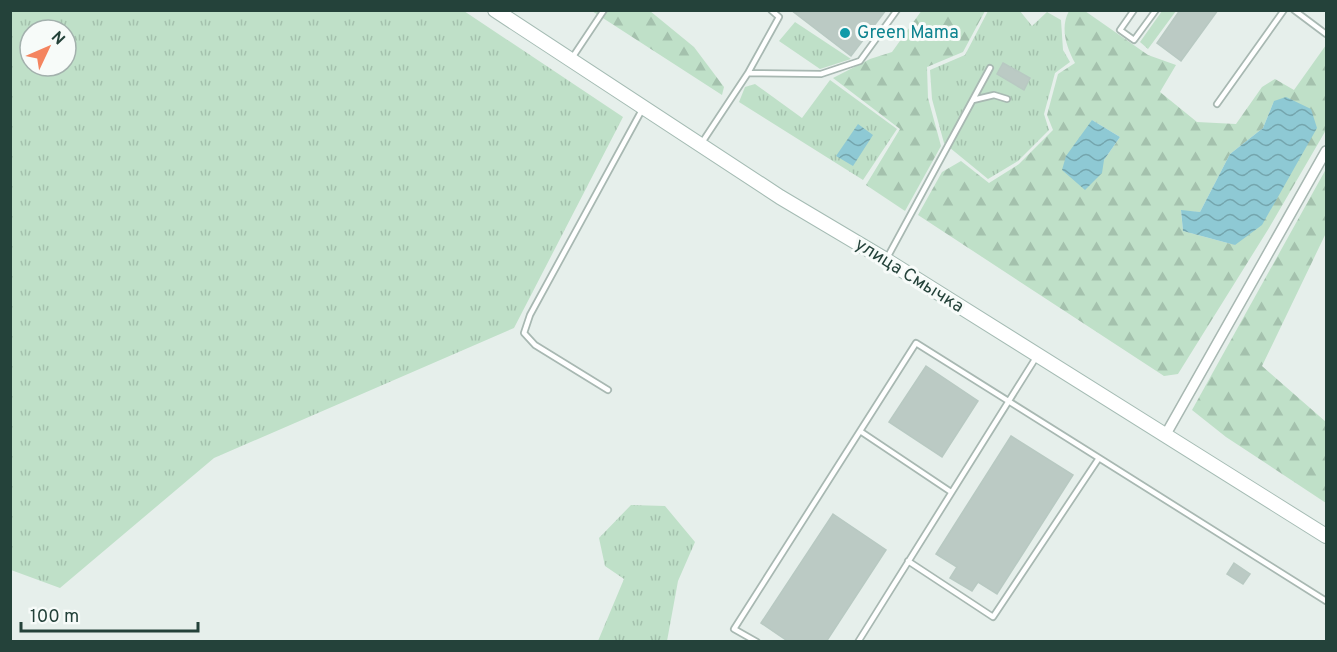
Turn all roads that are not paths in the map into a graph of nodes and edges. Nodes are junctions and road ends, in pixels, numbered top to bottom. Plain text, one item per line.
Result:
1 (495, 10) edge
2 (604, 10) edge
3 (771, 10) edge
4 (897, 10) edge
5 (1134, 10) edge
6 (1156, 10) edge
7 (1284, 10) edge
8 (1294, 10) edge
9 (1326, 34) edge
10 (570, 60) junction
11 (990, 68) dead end
12 (748, 73) junction
13 (1006, 99) dead end
14 (973, 100) junction
15 (1217, 104) dead end
16 (643, 108) junction
17 (700, 146) junction
18 (1326, 151) edge
19 (886, 260) junction
20 (1037, 356) junction
21 (608, 390) dead end
22 (1008, 402) junction
23 (860, 431) junction
24 (1166, 434) junction
25 (1099, 458) junction
26 (951, 492) junction
27 (1326, 536) edge
28 (908, 561) junction
29 (1326, 601) edge
30 (757, 642) edge
31 (858, 642) edge

1 - 10 street, улица Смычка
2 - 10 lane
3 - 12 lane
4 - 12 lane
5 - 6 lane
7 - 15 lane
8 - 9 lane
10 - 16 street, улица Смычка
11 - 14 lane
12 - 17 lane
13 - 14 lane
14 - 19 lane
16 - 17 street, улица Смычка
16 - 21 lane
17 - 19 street, улица Смычка
18 - 24 street
19 - 20 street, улица Смычка
20 - 22 lane
20 - 24 street, улица Смычка
22 - 23 lane
22 - 25 lane
22 - 26 lane
23 - 26 lane
23 - 30 lane
24 - 27 street, улица Смычка
25 - 28 lane
25 - 29 lane
26 - 28 lane
28 - 31 lane

